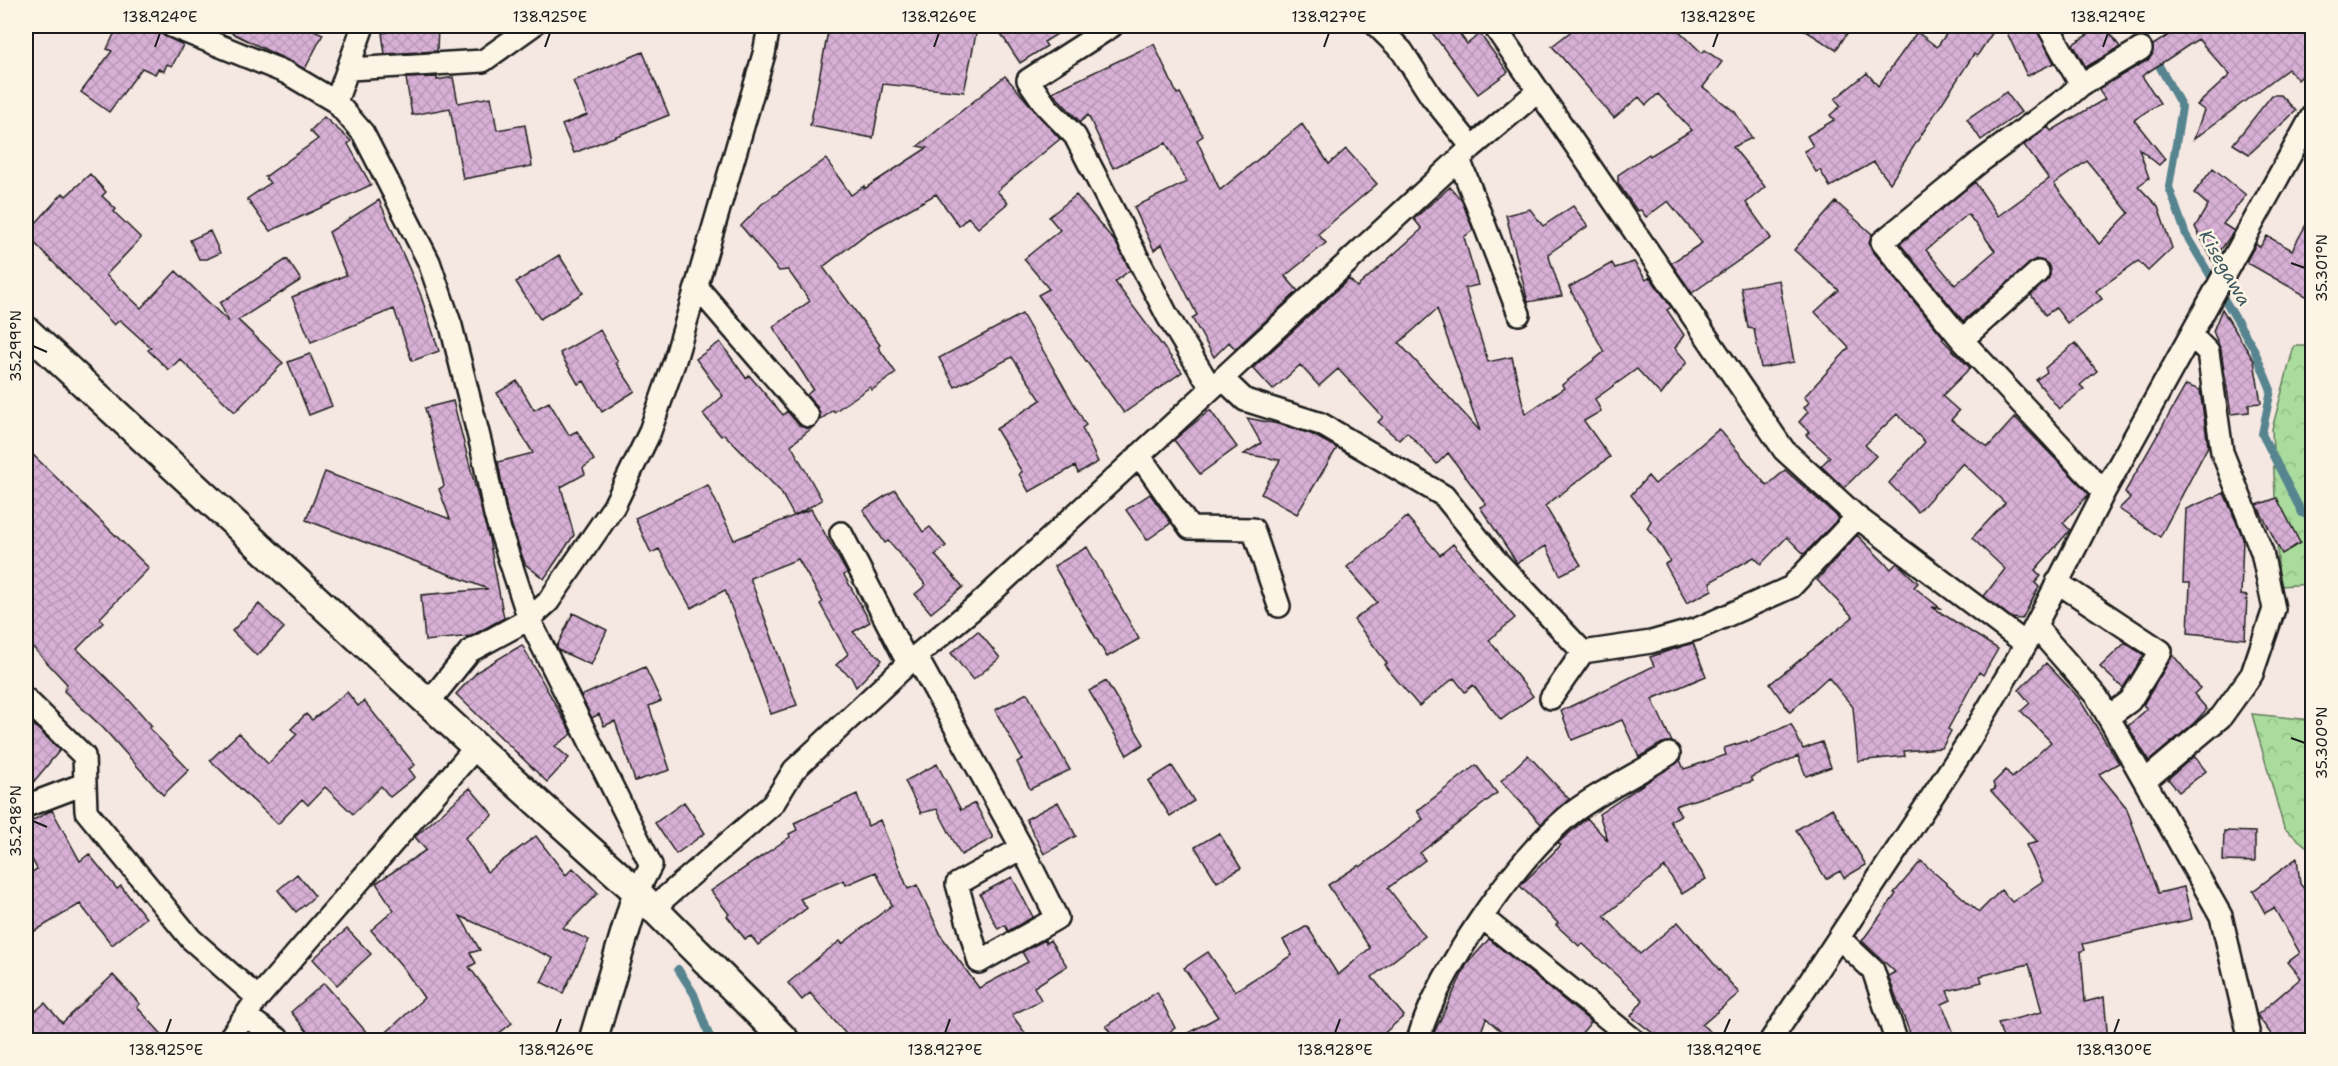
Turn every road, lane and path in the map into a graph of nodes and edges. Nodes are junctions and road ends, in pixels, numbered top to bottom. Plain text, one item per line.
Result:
1 (171, 26) edge
2 (363, 26) edge
3 (532, 26) edge
4 (769, 26) edge
5 (1112, 26) edge
6 (1377, 26) edge
7 (1494, 26) edge
8 (2048, 26) edge
9 (1511, 36) edge
10 (2141, 50) dead end
11 (350, 69) junction
12 (2081, 85) junction
13 (1538, 91) junction
14 (336, 102) junction
15 (2313, 116) edge
16 (1466, 153) junction
17 (2038, 272) dead end
18 (697, 287) junction
19 (1519, 314) dead end
20 (26, 330) edge
21 (2191, 334) junction
22 (1962, 340) junction
23 (1217, 383) junction
24 (808, 416) dead end
25 (1139, 455) junction
26 (2104, 492) junction
27 (1857, 517) junction
28 (841, 533) dead end
29 (2057, 582) junction
30 (1279, 606) dead end
31 (529, 619) junction
32 (2030, 635) junction
33 (1583, 652) junction
34 (912, 660) junction
35 (1551, 698) dead end
36 (26, 699) edge
37 (428, 702) junction
38 (2108, 717) junction
39 (476, 747) junction
40 (1670, 754) dead end
41 (2146, 780) junction
42 (84, 784) junction
43 (26, 806) edge
44 (1022, 848) junction
45 (644, 900) junction
46 (1483, 918) junction
47 (1839, 938) junction
48 (252, 1007) junction
49 (228, 1041) edge
50 (280, 1041) edge
51 (593, 1041) edge
52 (785, 1041) edge
53 (1418, 1041) edge
54 (1634, 1041) edge
55 (1771, 1041) edge
56 (1896, 1041) edge
57 (2250, 1041) edge

1 - 14 street
2 - 11 street
3 - 11 street
4 - 18 street
5 - 23 street
6 - 16 street
7 - 9 street
8 - 12 street
9 - 13 street
10 - 12 street
11 - 14 street
12 - 22 street
13 - 16 street
13 - 27 street
14 - 31 street
15 - 21 street
16 - 19 street
16 - 23 street
17 - 22 street
18 - 24 street
18 - 31 street
20 - 37 street
21 - 26 street
21 - 41 street
22 - 26 street
23 - 25 street
23 - 33 street
25 - 30 street
25 - 34 street
26 - 29 street
27 - 32 street
27 - 33 street
28 - 34 street
29 - 32 street
29 - 38 street
31 - 37 street
31 - 45 street
32 - 38 street
32 - 47 street
33 - 35 street
34 - 44 street
34 - 45 street
36 - 42 street
37 - 39 street
38 - 41 street
39 - 45 street
39 - 48 street
40 - 46 street
41 - 57 street
42 - 43 street
42 - 48 street
44 - 44 street
45 - 51 street
45 - 52 street
46 - 53 street
46 - 54 street
47 - 55 street
47 - 56 street
48 - 49 street
48 - 50 street

